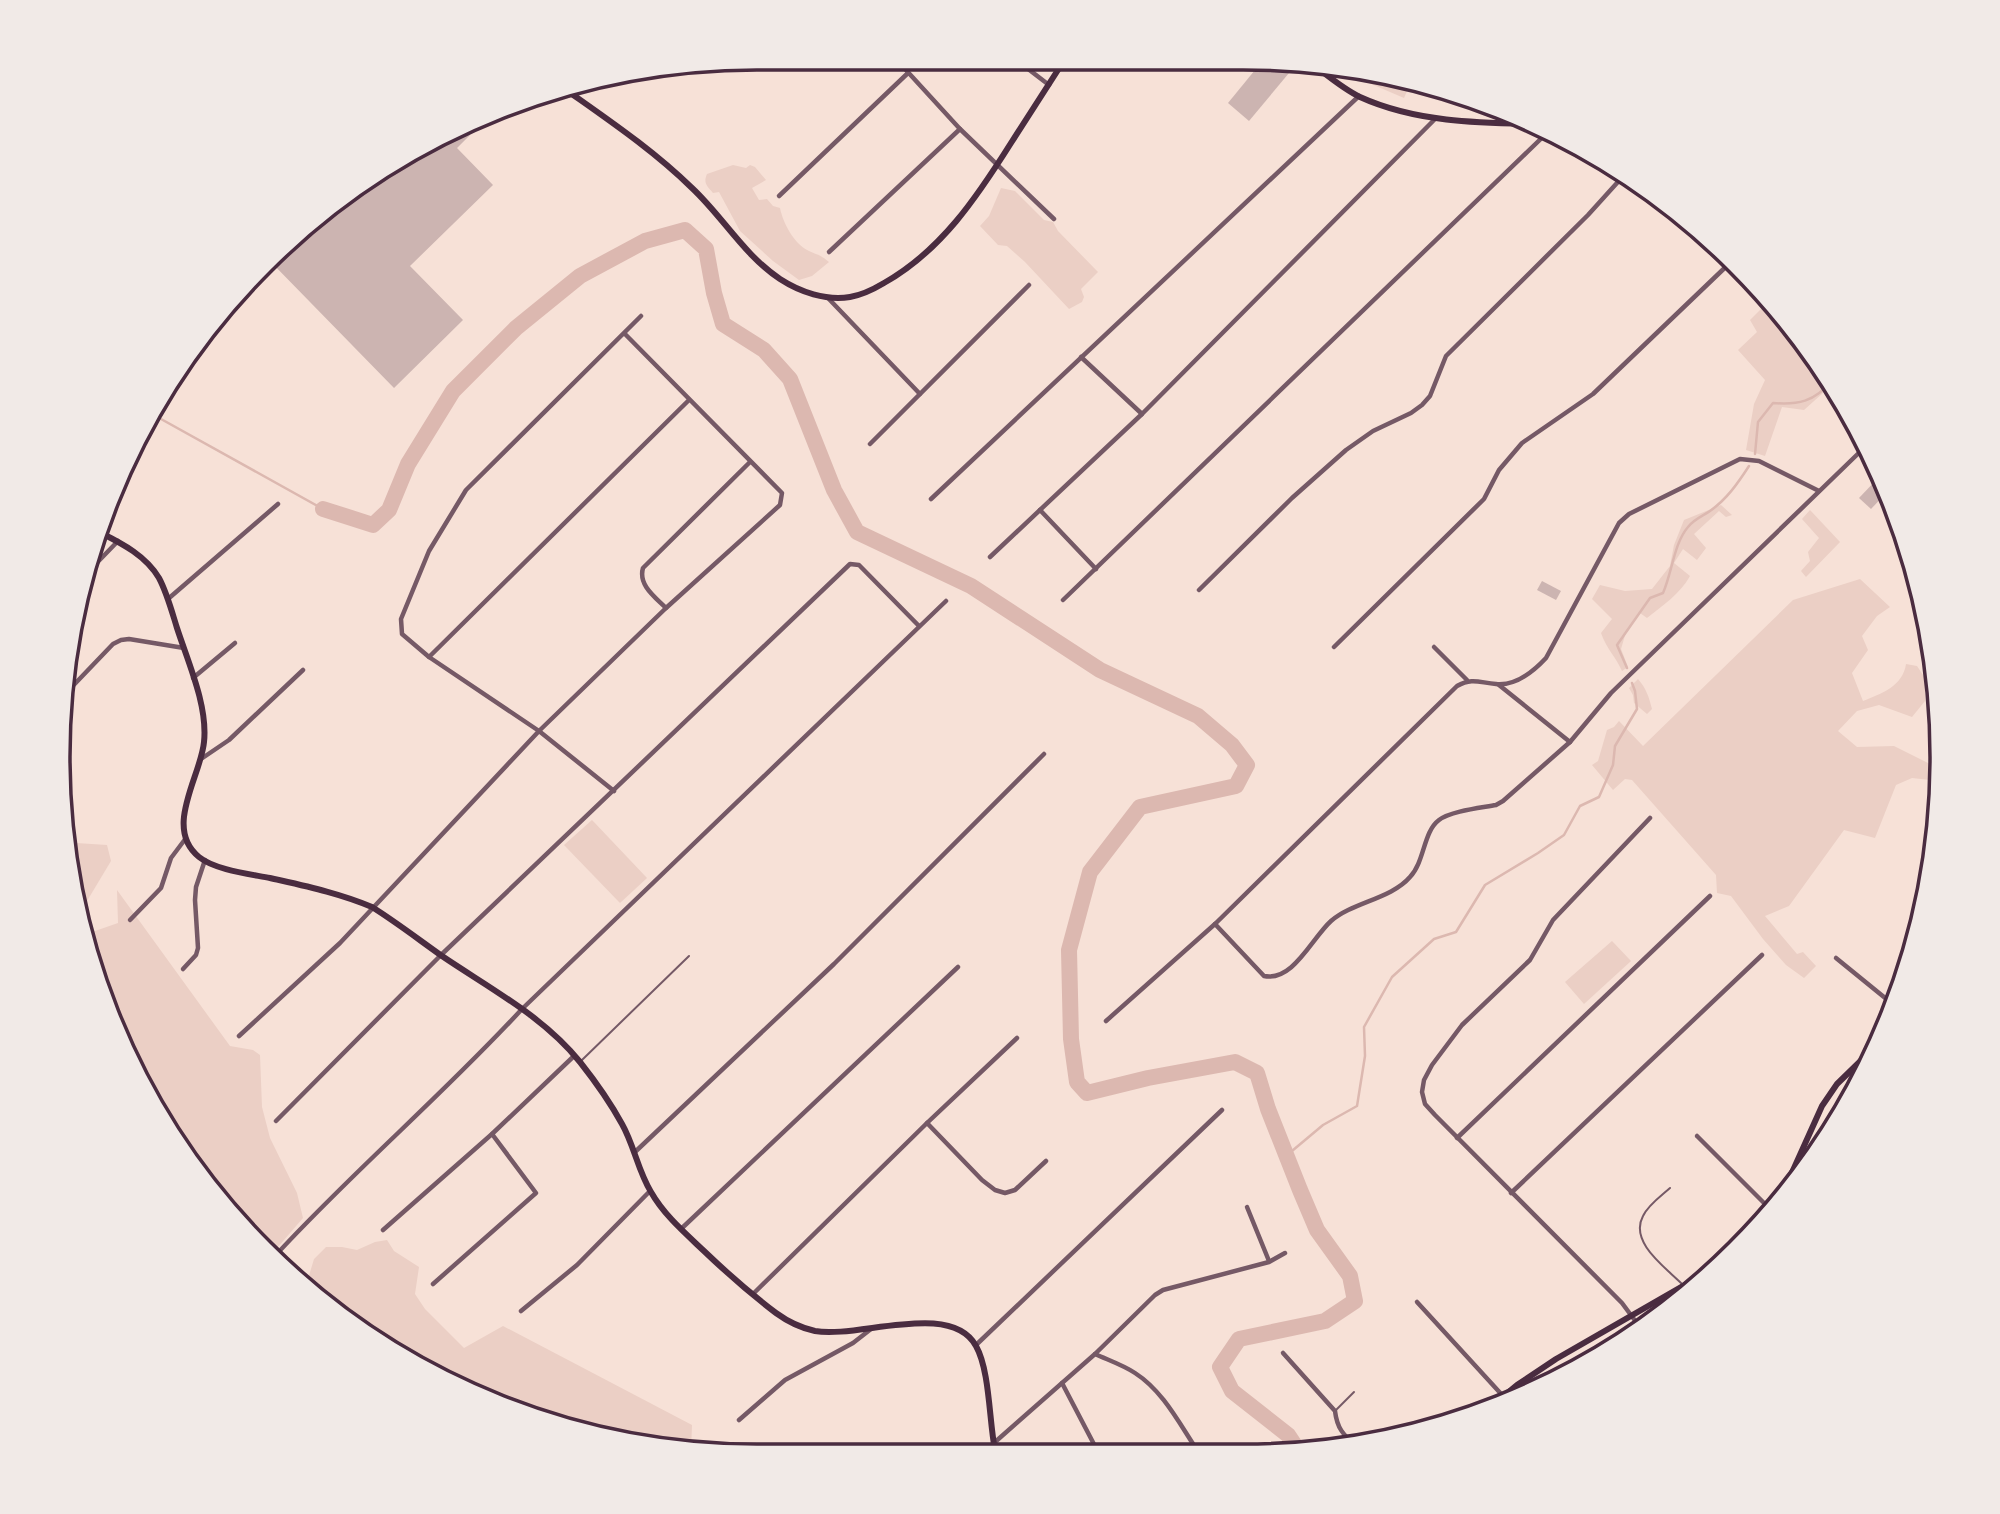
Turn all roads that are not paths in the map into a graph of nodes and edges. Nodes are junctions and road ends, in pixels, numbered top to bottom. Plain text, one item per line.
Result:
1 (905, 70) edge
2 (1030, 70) edge
3 (1058, 70) edge
4 (908, 73) junction
5 (1329, 76) edge
6 (1049, 85) junction
7 (573, 95) edge
8 (1359, 96) junction
9 (1436, 118) junction
10 (1509, 123) edge
11 (960, 129) junction
12 (1541, 138) edge
13 (997, 165) junction
14 (1618, 182) edge
15 (779, 196) dead end
16 (1054, 219) dead end
17 (829, 252) dead end
18 (1726, 268) edge
19 (1029, 285) dead end
20 (827, 298) junction
21 (641, 316) dead end
22 (625, 334) junction
23 (1082, 357) junction
24 (920, 394) junction
25 (689, 400) junction
26 (1142, 414) junction
27 (870, 444) dead end
28 (1859, 453) edge
29 (750, 462) junction
30 (1819, 491) junction
31 (931, 499) dead end
32 (278, 504) dead end
33 (1040, 510) junction
34 (106, 535) edge
35 (118, 541) junction
36 (990, 557) dead end
37 (98, 561) edge
38 (1096, 569) junction
39 (1199, 590) dead end
40 (167, 600) junction
41 (1063, 600) dead end
42 (946, 601) dead end
43 (666, 608) junction
44 (919, 626) junction
45 (235, 643) dead end
46 (1334, 647) dead end
47 (184, 648) junction
48 (1434, 648) dead end
49 (429, 657) junction
50 (303, 670) dead end
51 (193, 678) junction
52 (1467, 680) junction
53 (74, 684) edge
54 (1498, 685) junction
55 (538, 731) junction
56 (1570, 741) junction
57 (1044, 754) dead end
58 (200, 760) junction
59 (614, 791) junction
60 (1650, 818) dead end
61 (186, 838) junction
62 (205, 860) junction
63 (1710, 896) dead end
64 (372, 907) junction
65 (130, 920) dead end
66 (1215, 924) junction
67 (441, 955) junction
68 (1762, 955) dead end
69 (689, 956) dead end
70 (1836, 958) dead end
71 (958, 967) dead end
72 (183, 969) dead end
73 (1886, 999) edge
74 (522, 1009) junction
75 (1106, 1021) dead end
76 (239, 1036) dead end
77 (1017, 1038) dead end
78 (577, 1059) junction
79 (1857, 1065) edge
80 (1222, 1110) dead end
81 (276, 1121) dead end
82 (927, 1123) junction
83 (492, 1134) junction
84 (1697, 1136) dead end
85 (1457, 1138) junction
86 (635, 1152) junction
87 (1046, 1161) dead end
88 (1796, 1164) edge
89 (1670, 1188) dead end
90 (650, 1191) junction
91 (1511, 1193) junction
92 (1766, 1203) edge
93 (1247, 1207) dead end
94 (681, 1229) junction
95 (383, 1230) dead end
96 (280, 1251) edge
97 (1285, 1253) dead end
98 (1269, 1262) junction
99 (433, 1284) dead end
100 (1683, 1285) edge
101 (1680, 1286) edge
102 (753, 1294) junction
103 (1417, 1302) dead end
104 (521, 1311) dead end
105 (1630, 1315) junction
106 (1635, 1321) edge
107 (872, 1329) junction
108 (976, 1345) junction
109 (1283, 1353) dead end
110 (1095, 1354) junction
111 (1062, 1383) junction
112 (1514, 1388) edge
113 (1354, 1392) dead end
114 (1501, 1394) edge
115 (1335, 1411) junction
116 (739, 1420) dead end
117 (1346, 1436) edge
118 (994, 1444) edge
119 (996, 1444) edge
120 (1094, 1444) edge
121 (1193, 1444) edge

1 - 4 street
2 - 6 street
3 - 6 main road
4 - 11 street
4 - 15 street
5 - 8 main road
6 - 13 main road
7 - 20 main road
8 - 9 main road
8 - 23 street
9 - 10 main road
9 - 26 street
11 - 13 street
11 - 17 street
12 - 38 street
13 - 16 street
13 - 20 main road
14 - 39 street
18 - 46 street
19 - 24 street
20 - 24 street
21 - 22 street
22 - 25 street
22 - 49 street
23 - 26 street
23 - 31 street
24 - 27 street
25 - 29 street
25 - 49 street
26 - 33 street
28 - 30 street
29 - 43 street
29 - 43 street
30 - 54 street
30 - 56 street
32 - 40 street
33 - 36 street
33 - 38 street
34 - 35 main road
35 - 37 street
35 - 40 main road
38 - 41 street
40 - 47 main road
42 - 44 street
43 - 55 street
44 - 59 street
44 - 74 street
45 - 51 street
47 - 51 main road
47 - 53 street
48 - 52 street
49 - 55 street
50 - 58 street
51 - 58 main road
52 - 54 street
52 - 66 street
54 - 56 street
55 - 59 street
55 - 64 street
56 - 66 street
57 - 86 street
58 - 61 main road
59 - 67 street
60 - 85 street
61 - 62 main road
61 - 65 street
62 - 64 main road
62 - 72 street
63 - 85 street
64 - 67 main road
64 - 76 street
66 - 75 street
67 - 74 main road
67 - 81 street
68 - 91 street
69 - 78 lane
70 - 73 street
71 - 94 street
74 - 78 main road
74 - 96 street
77 - 82 street
78 - 83 street
78 - 86 main road
79 - 88 main road
80 - 108 street
82 - 87 street
82 - 102 street
83 - 95 street
83 - 99 street
84 - 92 street
85 - 91 street
86 - 90 main road
89 - 100 lane
90 - 94 main road
90 - 104 street
91 - 105 street
93 - 98 street
94 - 102 main road
97 - 98 street
98 - 110 street
101 - 105 main road
102 - 107 main road
103 - 114 street
105 - 106 street
105 - 112 main road
107 - 108 main road
107 - 116 street
108 - 118 main road
109 - 115 street
110 - 111 street
110 - 121 street
111 - 119 street
111 - 120 street
113 - 115 lane
115 - 117 street

